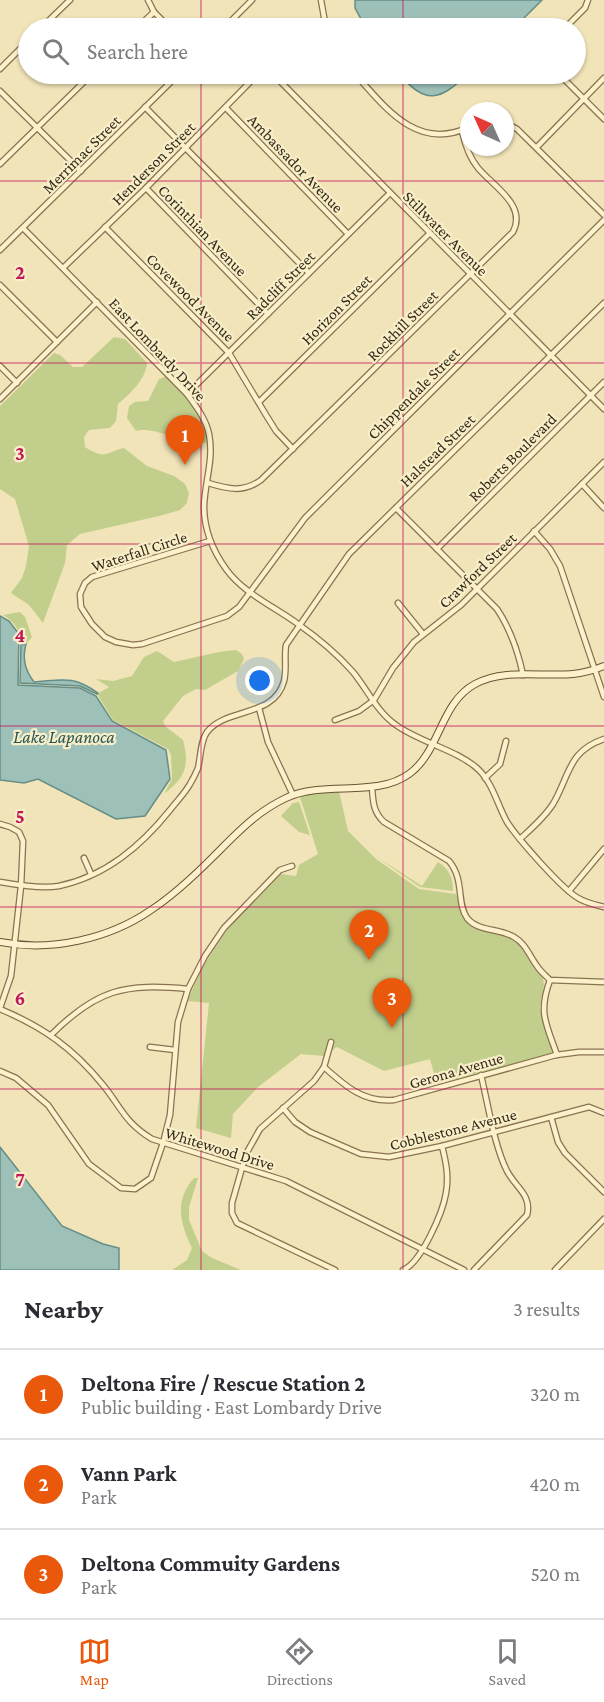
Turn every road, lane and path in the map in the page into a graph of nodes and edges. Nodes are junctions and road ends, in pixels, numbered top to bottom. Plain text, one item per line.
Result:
1 (70, 0) edge
2 (148, 0) edge
3 (243, 0) edge
4 (252, 0) edge
5 (321, 0) edge
6 (588, 0) edge
7 (248, 5) junction
8 (154, 12) junction
9 (51, 18) edge
10 (148, 18) edge
11 (160, 18) edge
12 (234, 18) edge
13 (324, 18) edge
14 (575, 18) edge
15 (18, 51) edge
16 (0, 69) edge
17 (604, 78) edge
18 (82, 84) edge
19 (168, 84) edge
20 (249, 84) edge
21 (283, 84) edge
22 (364, 84) edge
23 (569, 84) edge
24 (0, 91) edge
25 (584, 99) junction
26 (145, 107) junction
27 (226, 108) junction
28 (604, 119) edge
29 (37, 127) junction
30 (514, 127) edge
31 (460, 131) edge
32 (537, 147) junction
33 (185, 148) junction
34 (470, 156) edge
35 (0, 164) edge
36 (81, 171) junction
37 (146, 188) junction
38 (390, 193) junction
39 (604, 215) edge
40 (604, 220) edge
41 (105, 227) junction
42 (23, 228) junction
43 (430, 233) junction
44 (348, 234) junction
45 (0, 250) edge
46 (63, 268) junction
47 (309, 273) junction
48 (470, 274) junction
49 (0, 285) edge
50 (98, 302) junction
51 (604, 303) edge
52 (268, 314) junction
53 (510, 314) junction
54 (57, 342) junction
55 (229, 353) junction
56 (551, 355) junction
57 (0, 366) edge
58 (604, 382) edge
59 (16, 383) junction
60 (188, 394) junction
61 (591, 395) junction
62 (0, 399) edge
63 (259, 402) junction
64 (604, 409) edge
65 (293, 449) junction
66 (604, 462) edge
67 (208, 483) junction
68 (582, 484) junction
69 (396, 508) junction
70 (604, 508) edge
71 (534, 531) junction
72 (210, 541) junction
73 (437, 549) junction
74 (476, 589) junction
75 (251, 592) junction
76 (398, 603) dead end
77 (299, 625) junction
78 (423, 634) junction
79 (604, 666) edge
80 (595, 669) junction
81 (523, 675) junction
82 (604, 696) edge
83 (374, 700) junction
84 (259, 708) junction
85 (335, 720) dead end
86 (604, 739) edge
87 (506, 741) dead end
88 (432, 744) junction
89 (485, 778) junction
90 (372, 787) junction
91 (293, 795) junction
92 (0, 824) edge
93 (520, 838) junction
94 (604, 849) edge
95 (84, 858) dead end
96 (292, 866) dead end
97 (91, 874) junction
98 (0, 882) edge
99 (21, 886) junction
100 (568, 891) junction
101 (604, 907) edge
102 (0, 942) edge
103 (14, 945) junction
104 (550, 980) junction
105 (604, 982) edge
106 (188, 989) junction
107 (0, 1009) edge
108 (51, 1035) junction
109 (331, 1042) dead end
110 (150, 1047) dead end
111 (175, 1050) junction
112 (604, 1052) edge
113 (557, 1055) junction
114 (324, 1067) junction
115 (0, 1071) edge
116 (481, 1076) junction
117 (283, 1108) junction
118 (604, 1113) edge
119 (551, 1117) junction
120 (495, 1131) junction
121 (163, 1143) junction
122 (442, 1146) junction
123 (243, 1169) junction
124 (604, 1192) edge
125 (604, 1219) edge
126 (423, 1248) junction
127 (335, 1270) edge
128 (403, 1270) edge
129 (464, 1270) edge
130 (474, 1270) edge
131 (555, 1270) edge

1 - 9 street
2 - 8 street
3 - 7 street
4 - 7 street
5 - 13 street
6 - 14 street
7 - 12 street
8 - 10 street
8 - 11 street
15 - 16 street
17 - 25 street
18 - 29 street
19 - 26 street, Merrimac Street
20 - 27 street, Henderson Street
21 - 38 street, Stillwater Avenue
22 - 31 street
23 - 25 street
24 - 29 street
25 - 28 street
25 - 32 street
26 - 33 street
26 - 36 street, Merrimac Street
27 - 33 street, Henderson Street
27 - 44 street, Ambassador Avenue
29 - 35 street
29 - 36 street
30 - 32 street
32 - 39 street
33 - 37 street, Henderson Street
33 - 47 street
34 - 48 street, Rockhill Street
36 - 42 street, Merrimac Street
37 - 41 street, Henderson Street
37 - 52 street, Corinthian Avenue
38 - 43 street, Stillwater Avenue
38 - 44 street, Radcliff Street
40 - 53 street, Chippendale Street
41 - 46 street, Henderson Street
41 - 55 street, Covewood Avenue
42 - 45 street, Merrimac Street
42 - 46 street, East Lombardy Drive
43 - 48 street, Stillwater Avenue
43 - 63 street, Horizon Street
44 - 47 street, Radcliff Street
46 - 50 street, East Lombardy Drive
47 - 52 street, Radcliff Street
48 - 53 street, Stillwater Avenue
48 - 65 street, Rockhill Street
49 - 54 street
50 - 54 street
50 - 60 street, East Lombardy Drive
51 - 56 street, Halstead Street
52 - 55 street, Radcliff Street
53 - 56 street, Stillwater Avenue
53 - 75 street, Chippendale Street
54 - 59 street
55 - 60 street, Radcliff Street
55 - 63 street, Covewood Avenue
56 - 61 street, Stillwater Avenue
56 - 69 street, Halstead Street
57 - 59 street
58 - 61 street, Roberts Boulevard
59 - 62 street
60 - 67 street, East Lombardy Drive
61 - 64 street, Stillwater Avenue
61 - 73 street, Roberts Boulevard
63 - 65 street, Covewood Avenue
65 - 67 street, Rockhill Street
66 - 68 street, Crawford Street
67 - 72 street, East Lombardy Drive
68 - 70 street
68 - 71 street, Crawford Street
69 - 73 street
69 - 77 street, Halstead Street
71 - 74 street, Crawford Street
71 - 80 street
72 - 75 street, East Lombardy Drive
72 - 75 street, Waterfall Circle
73 - 74 street
74 - 78 street, Crawford Street
74 - 81 street
75 - 77 street, East Lombardy Drive
76 - 78 street
77 - 83 street, East Lombardy Drive
77 - 84 street, Halstead Street
78 - 83 street, Crawford Street
79 - 80 street
80 - 81 street
80 - 82 street
81 - 88 street
83 - 85 street
83 - 88 street, East Lombardy Drive
84 - 91 street
84 - 97 street
86 - 93 street
87 - 89 street
88 - 89 street, East Lombardy Drive
88 - 90 street
89 - 93 street, East Lombardy Drive
90 - 91 street
90 - 104 street
91 - 103 street
92 - 99 street
93 - 100 street, East Lombardy Drive
94 - 100 street
95 - 97 street
96 - 106 street
97 - 99 street
98 - 99 street
99 - 103 street
100 - 101 street, East Lombardy Drive
102 - 103 street
103 - 107 street
104 - 105 street
104 - 113 street
106 - 108 street
106 - 111 street
107 - 108 street, Whitewood Drive
108 - 121 street, Whitewood Drive
109 - 114 street
110 - 111 street
111 - 121 street
112 - 113 street, Gerona Avenue
113 - 116 street, Gerona Avenue
114 - 116 street, Gerona Avenue
114 - 117 street
115 - 121 street
116 - 120 street
117 - 122 street, Cobblestone Avenue
117 - 123 street
118 - 119 street, Cobblestone Avenue
119 - 120 street, Cobblestone Avenue
119 - 124 street
120 - 122 street, Cobblestone Avenue
120 - 130 street
121 - 123 street, Whitewood Drive
122 - 126 street
123 - 126 street, Whitewood Drive
123 - 127 street
125 - 131 street
126 - 128 street
126 - 129 street, Whitewood Drive

